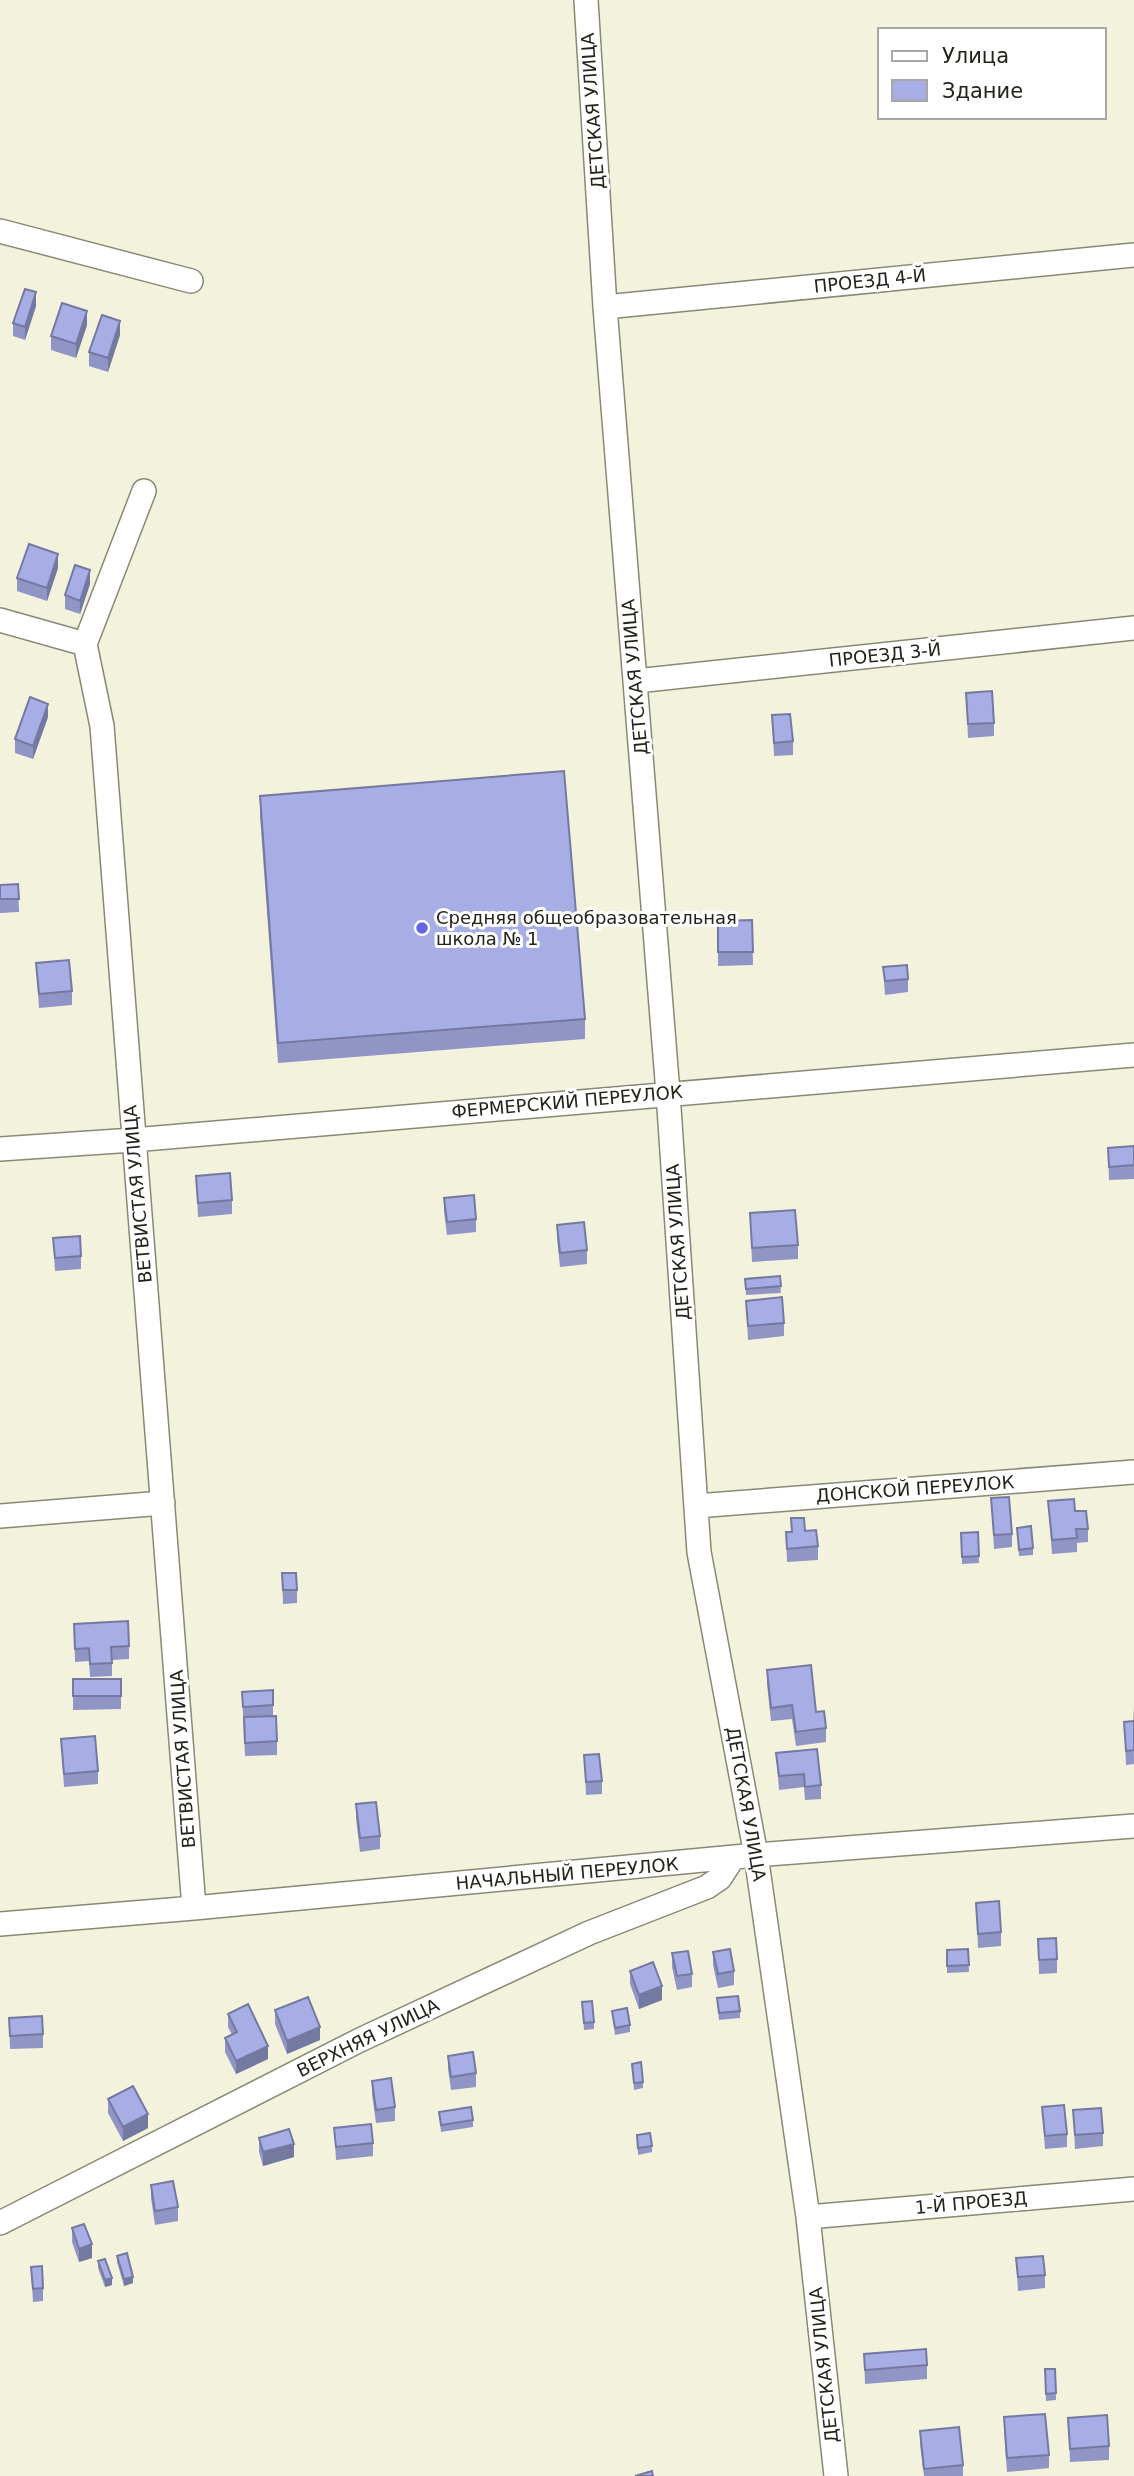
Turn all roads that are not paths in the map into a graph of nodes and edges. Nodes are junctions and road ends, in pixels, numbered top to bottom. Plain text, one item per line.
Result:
1 (586, 0) edge
2 (0, 231) edge
3 (1134, 255) edge
4 (191, 281) dead end
5 (605, 307) junction
6 (144, 491) dead end
7 (0, 620) edge
8 (1134, 628) edge
9 (85, 644) junction
10 (636, 681) junction
11 (1134, 1055) edge
12 (668, 1093) junction
13 (134, 1140) junction
14 (0, 1149) edge
15 (1134, 1472) edge
16 (163, 1503) junction
17 (696, 1506) junction
18 (0, 1516) edge
19 (1134, 1826) edge
20 (745, 1856) junction
21 (194, 1908) junction
22 (0, 1924) edge
23 (1134, 2189) edge
24 (808, 2217) junction
25 (0, 2222) edge
26 (836, 2476) edge

1 - 5 street, ДЕТСКАЯ УЛИЦА
2 - 4 street
3 - 5 street, ПРОЕЗД 4-Й
5 - 10 street, ДЕТСКАЯ УЛИЦА
6 - 9 street
7 - 9 street
8 - 10 street, ПРОЕЗД 3-Й
9 - 13 street, ВЕТВИСТАЯ УЛИЦА
10 - 12 street, ДЕТСКАЯ УЛИЦА
11 - 12 street, ФЕРМЕРСКИЙ ПЕРЕУЛОК
12 - 13 street, ФЕРМЕРСКИЙ ПЕРЕУЛОК
12 - 17 street, ДЕТСКАЯ УЛИЦА
13 - 14 street, ФЕРМЕРСКИЙ ПЕРЕУЛОК
13 - 16 street, ВЕТВИСТАЯ УЛИЦА
15 - 17 street, ДОНСКОЙ ПЕРЕУЛОК
16 - 18 street
16 - 21 street, ВЕТВИСТАЯ УЛИЦА
17 - 20 street, ДЕТСКАЯ УЛИЦА
19 - 20 street, НАЧАЛЬНЫЙ ПЕРЕУЛОК
20 - 21 street, НАЧАЛЬНЫЙ ПЕРЕУЛОК
20 - 24 street, ДЕТСКАЯ УЛИЦА
20 - 25 street, ВЕРХНЯЯ УЛИЦА
21 - 22 street, НАЧАЛЬНЫЙ ПЕРЕУЛОК
23 - 24 street, 1-Й ПРОЕЗД
24 - 26 street, ДЕТСКАЯ УЛИЦА

